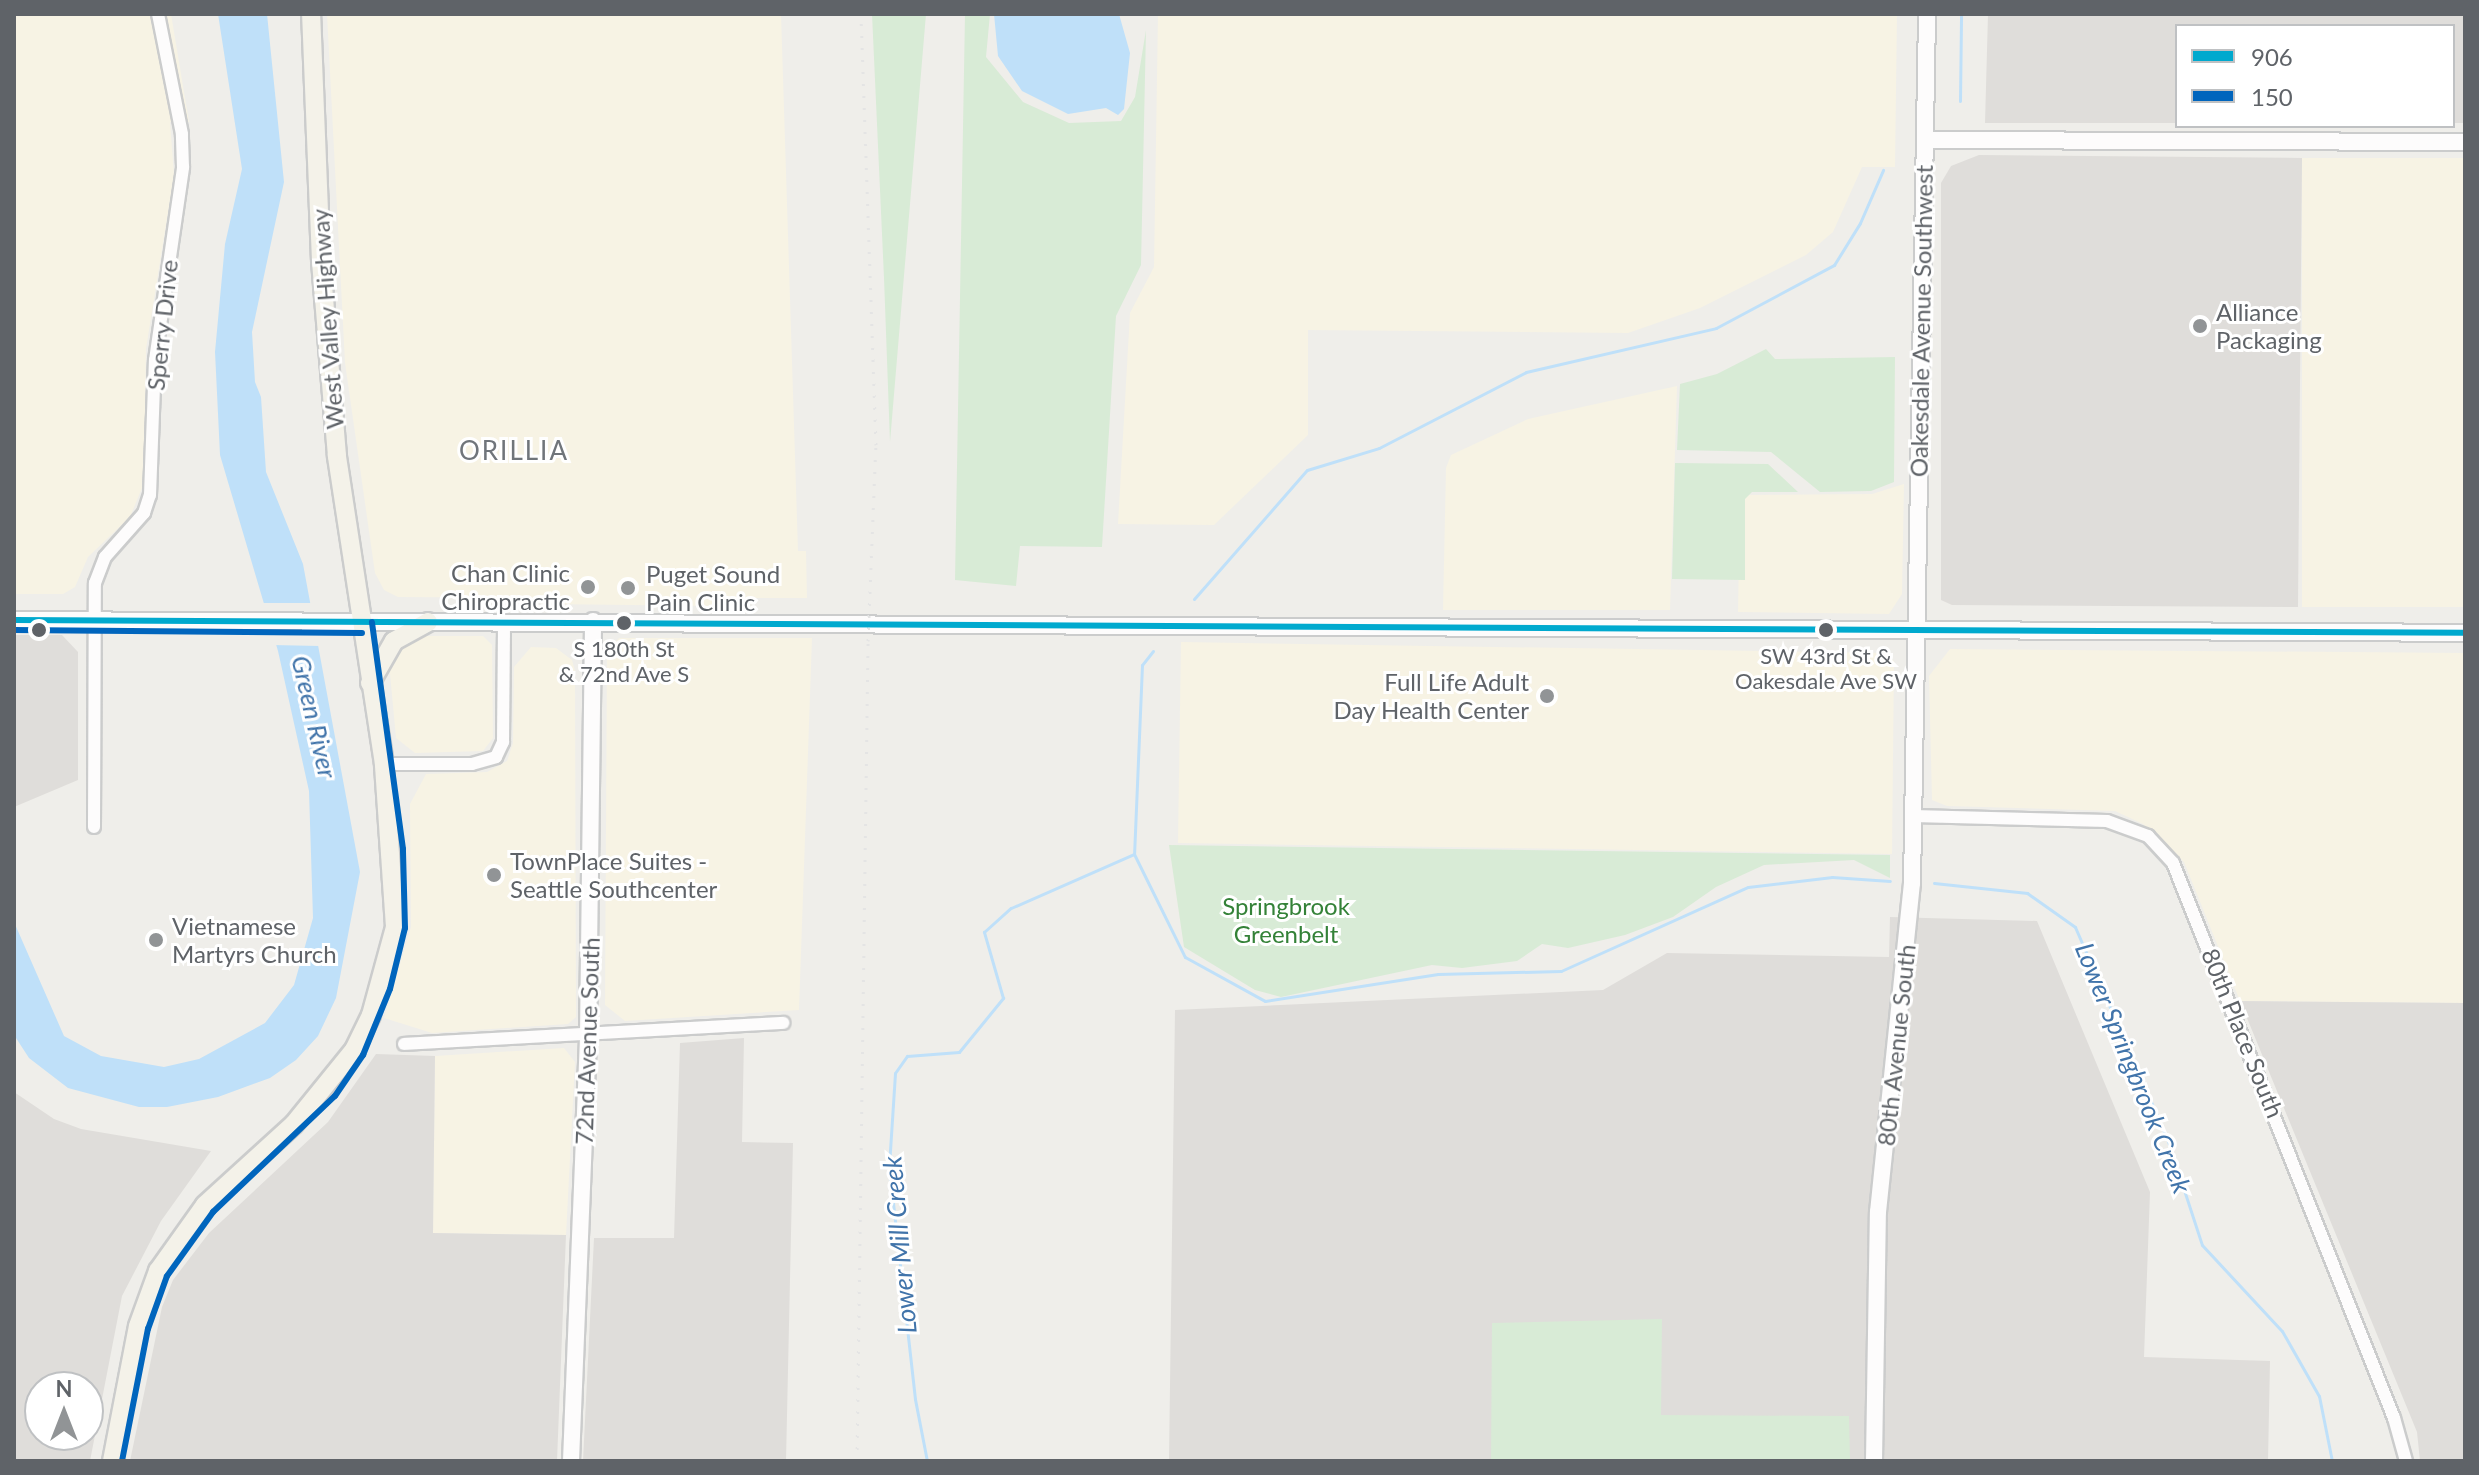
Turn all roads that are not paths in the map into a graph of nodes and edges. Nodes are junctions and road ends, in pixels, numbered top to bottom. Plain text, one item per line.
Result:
1 (158, 14) edge
2 (311, 14) edge
3 (1927, 14) edge
4 (1926, 140) junction
5 (2465, 142) edge
6 (14, 620) edge
7 (94, 621) junction
8 (593, 621) junction
9 (428, 622) junction
10 (362, 623) junction
11 (504, 623) junction
12 (1914, 629) junction
13 (2465, 633) edge
14 (370, 683) junction
15 (384, 764) junction
16 (1913, 816) junction
17 (94, 827) dead end
18 (783, 1023) dead end
19 (588, 1035) junction
20 (404, 1044) dead end
21 (112, 1461) edge
22 (571, 1461) edge
23 (1874, 1461) edge
24 (2406, 1461) edge

1 - 7 street, Sperry Drive
2 - 10 main road, West Valley Highway
3 - 4 main road, Oakesdale Avenue Southwest
4 - 5 main road
4 - 12 main road, Oakesdale Avenue Southwest
6 - 7 main road
7 - 10 main road
7 - 17 street, Sperry Drive
8 - 11 main road
8 - 12 main road
8 - 19 main road, 72nd Avenue South
9 - 10 main road
9 - 11 main road
9 - 14 main road
10 - 14 main road, West Valley Highway
11 - 15 street
12 - 13 main road
12 - 16 main road, 80th Avenue South
14 - 15 main road
15 - 21 main road
16 - 23 main road, 80th Avenue South
16 - 24 street, 80th Place South
18 - 19 street
19 - 20 street
19 - 22 main road, 72nd Avenue South

